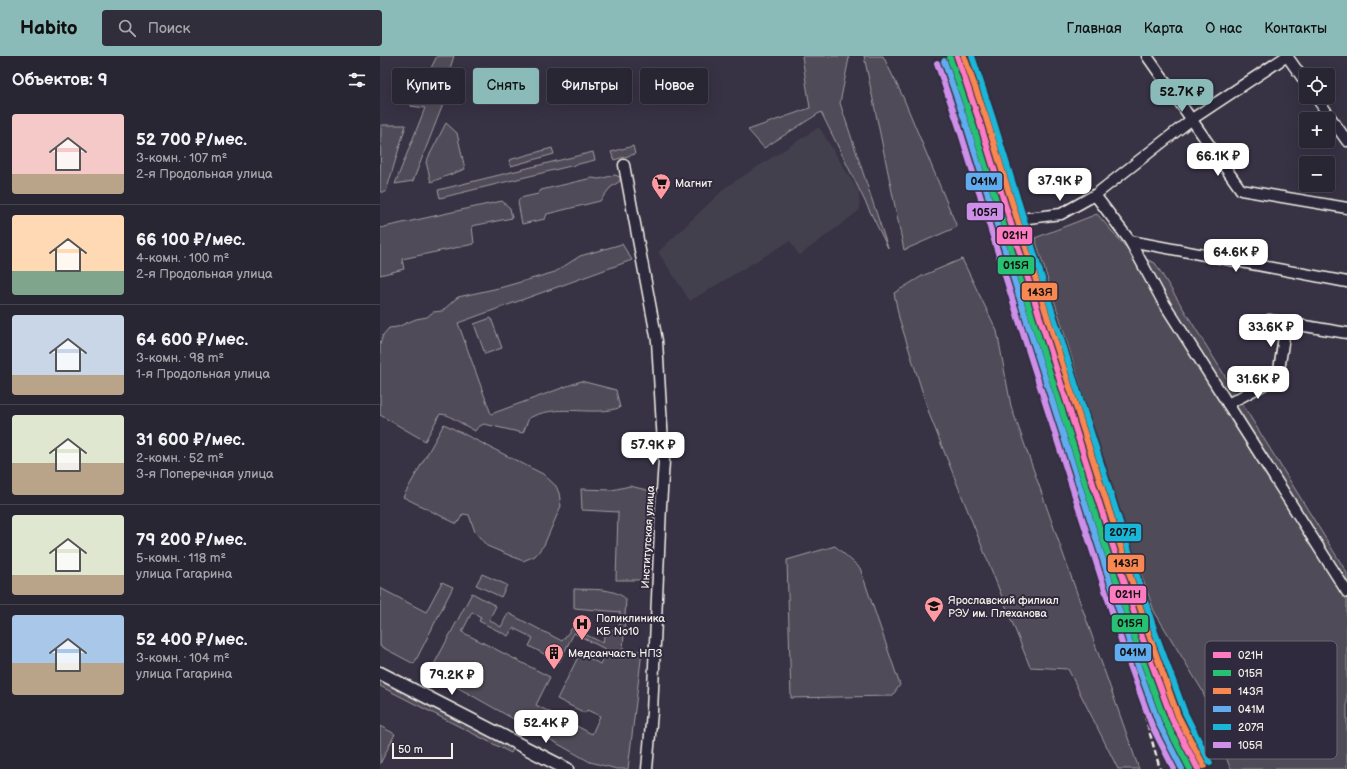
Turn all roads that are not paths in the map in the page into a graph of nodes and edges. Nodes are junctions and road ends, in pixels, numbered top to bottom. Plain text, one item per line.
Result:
1 (1148, 56) edge
2 (1287, 56) edge
3 (1299, 73) edge
4 (1321, 104) edge
5 (1192, 119) junction
6 (1347, 142) edge
7 (624, 165) dead end
8 (1095, 195) junction
9 (1347, 208) edge
10 (1028, 218) dead end
11 (1130, 241) junction
12 (1347, 282) edge
13 (1269, 320) dead end
14 (1286, 323) junction
15 (1347, 333) edge
16 (1228, 404) junction
17 (1347, 592) edge
18 (380, 672) edge
19 (567, 769) edge
20 (647, 769) edge

1 - 5 street
2 - 3 street
2 - 5 street
4 - 6 street
5 - 8 street
5 - 9 street
7 - 20 street, Институтская улица
8 - 10 street
8 - 11 street
11 - 12 street
11 - 16 street
13 - 14 street
14 - 15 street
14 - 16 street
16 - 17 street
18 - 19 main road

